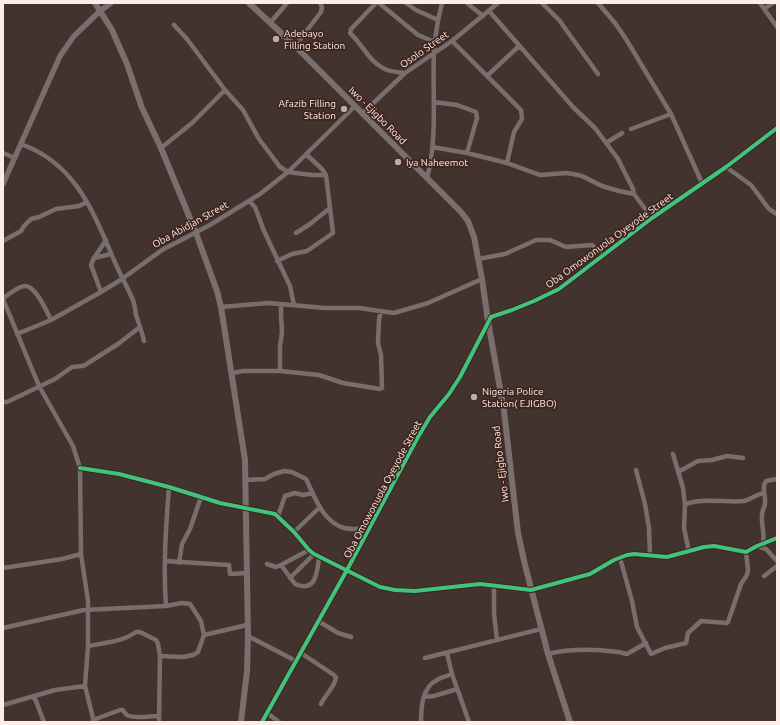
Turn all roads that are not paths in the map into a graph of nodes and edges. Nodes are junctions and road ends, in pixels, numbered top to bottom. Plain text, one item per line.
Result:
1 (95, 3) edge
2 (111, 3) edge
3 (249, 3) edge
4 (287, 3) edge
5 (320, 3) edge
6 (376, 3) edge
7 (379, 3) edge
8 (406, 3) edge
9 (442, 3) edge
10 (467, 3) edge
11 (498, 3) edge
12 (542, 3) edge
13 (598, 3) edge
14 (760, 3) edge
15 (773, 3) edge
16 (764, 9) junction
17 (100, 11) junction
18 (489, 11) junction
19 (483, 16) junction
20 (438, 20) junction
21 (270, 23) junction
22 (174, 25) dead end
23 (777, 27) edge
24 (452, 41) junction
25 (435, 42) junction
26 (295, 46) junction
27 (519, 46) junction
28 (434, 53) junction
29 (405, 73) junction
30 (598, 74) dead end
31 (487, 76) junction
32 (225, 90) junction
33 (434, 102) junction
34 (355, 106) junction
35 (362, 114) junction
36 (671, 114) junction
37 (777, 128) edge
38 (631, 129) dead end
39 (622, 133) dead end
40 (606, 143) junction
41 (21, 144) junction
42 (432, 146) junction
43 (160, 148) junction
44 (3, 153) edge
45 (467, 153) junction
46 (307, 155) junction
47 (15, 158) junction
48 (507, 163) junction
49 (726, 167) junction
50 (288, 172) junction
51 (326, 175) junction
52 (427, 178) junction
53 (702, 183) junction
54 (3, 184) edge
55 (634, 194) junction
56 (249, 201) junction
57 (87, 202) junction
58 (330, 208) junction
59 (777, 214) edge
60 (652, 218) junction
61 (196, 233) junction
62 (296, 233) dead end
63 (106, 240) junction
64 (3, 241) edge
65 (111, 254) junction
66 (603, 255) junction
67 (94, 258) junction
68 (478, 259) junction
69 (277, 261) junction
70 (122, 279) junction
71 (482, 279) junction
72 (101, 292) junction
73 (3, 298) edge
74 (282, 304) junction
75 (294, 306) junction
76 (221, 307) junction
77 (381, 311) junction
78 (51, 320) junction
79 (488, 321) junction
80 (140, 327) junction
81 (17, 334) junction
82 (144, 341) dead end
83 (280, 371) junction
84 (232, 373) junction
85 (39, 386) junction
86 (3, 402) edge
87 (673, 454) dead end
88 (742, 458) dead end
89 (80, 468) junction
90 (636, 470) dead end
91 (678, 472) junction
92 (777, 479) edge
93 (245, 480) junction
94 (169, 486) junction
95 (313, 493) junction
96 (764, 493) junction
97 (201, 497) junction
98 (685, 505) junction
99 (246, 507) junction
100 (319, 508) junction
101 (278, 516) junction
102 (369, 529) junction
103 (294, 532) junction
104 (777, 538) edge
105 (763, 543) junction
106 (757, 546) junction
107 (309, 550) junction
108 (689, 552) junction
109 (746, 552) junction
110 (81, 554) junction
111 (314, 554) junction
112 (650, 555) junction
113 (319, 558) junction
114 (620, 558) junction
115 (166, 561) junction
116 (777, 561) edge
117 (179, 562) junction
118 (267, 564) dead end
119 (282, 565) junction
120 (777, 566) edge
121 (3, 568) edge
122 (347, 570) junction
123 (247, 573) junction
124 (764, 576) dead end
125 (290, 578) junction
126 (494, 585) junction
127 (530, 590) junction
128 (166, 606) junction
129 (88, 609) junction
130 (318, 621) junction
131 (247, 625) junction
132 (3, 628) edge
133 (541, 629) junction
134 (204, 635) junction
135 (248, 636) junction
136 (351, 637) dead end
137 (497, 640) junction
138 (646, 643) junction
139 (88, 646) junction
140 (301, 653) junction
141 (446, 653) junction
142 (548, 654) junction
143 (160, 656) junction
144 (425, 658) dead end
145 (296, 661) junction
146 (452, 674) junction
147 (85, 686) junction
148 (457, 689) junction
149 (32, 696) junction
150 (424, 697) junction
151 (321, 704) dead end
152 (3, 705) edge
153 (267, 713) junction
154 (158, 716) junction
155 (94, 721) edge
156 (44, 722) edge
157 (158, 722) edge
158 (241, 722) edge
159 (262, 722) edge
160 (279, 722) edge
161 (421, 722) edge
162 (469, 722) edge
163 (570, 722) edge

1 - 17 main road
2 - 17 street
3 - 21 main road, Iwo - Ejigbo Road
4 - 21 street
5 - 26 street
6 - 29 street
7 - 25 street
8 - 20 street
9 - 20 street
10 - 19 street
11 - 18 street, Osolo Street
12 - 30 street
13 - 36 street
14 - 16 street
15 - 16 street
16 - 23 street
17 - 41 street
17 - 43 main road
18 - 19 street, Osolo Street
18 - 27 street
19 - 24 street, Osolo Street
20 - 25 street
21 - 26 main road, Iwo - Ejigbo Road
22 - 32 street
24 - 28 street, Osolo Street
24 - 31 street
25 - 28 street
26 - 34 main road, Iwo - Ejigbo Road
27 - 31 street
27 - 40 street
28 - 29 street, Osolo Street
28 - 33 street
29 - 35 street, Osolo Street
31 - 48 street
32 - 43 street
32 - 50 street
33 - 42 street
33 - 45 street
34 - 35 main road, Iwo - Ejigbo Road
34 - 46 street, Oba Abidjan Street
35 - 52 main road, Iwo - Ejigbo Road
36 - 38 street
36 - 53 street
37 - 49 street, Oba Omowonuola Oyeyode Street
39 - 40 street
40 - 55 street
41 - 47 street
41 - 57 street
42 - 45 street
42 - 52 street
43 - 61 main road
44 - 47 street
45 - 48 street
46 - 50 street, Oba Abidjan Street
46 - 51 street
47 - 54 street
48 - 55 street
49 - 53 street, Oba Omowonuola Oyeyode Street
49 - 59 street
50 - 51 street
50 - 56 street, Oba Abidjan Street
51 - 58 street
52 - 68 main road, Iwo - Ejigbo Road
53 - 60 street, Oba Omowonuola Oyeyode Street
55 - 60 street
56 - 61 street, Oba Abidjan Street
56 - 69 street
57 - 63 street
57 - 64 street
58 - 62 street
58 - 69 street
60 - 66 street, Oba Omowonuola Oyeyode Street
61 - 70 street, Oba Abidjan Street
61 - 76 main road
63 - 65 street
63 - 67 street
65 - 67 street
65 - 70 street
66 - 68 street
66 - 79 street, Oba Omowonuola Oyeyode Street
67 - 72 street
68 - 71 main road, Iwo - Ejigbo Road
69 - 75 street
70 - 72 street, Oba Abidjan Street
70 - 80 street
71 - 77 street
71 - 79 main road, Iwo - Ejigbo Road
72 - 78 street, Oba Abidjan Street
73 - 78 street
73 - 81 street
74 - 75 street
74 - 76 street
74 - 83 street
75 - 77 street
76 - 84 main road
77 - 83 street
78 - 81 street, Oba Abidjan Street
79 - 102 street, Oba Omowonuola Oyeyode Street
79 - 127 main road, Iwo - Ejigbo Road
80 - 82 street
80 - 85 street
81 - 85 street
83 - 84 street
84 - 93 main road
85 - 86 street
85 - 89 street
87 - 91 street
88 - 91 street
89 - 94 street
89 - 110 street
90 - 112 street
91 - 98 street
92 - 96 street
93 - 95 street
93 - 99 main road
94 - 97 street
94 - 115 street
95 - 100 street
95 - 101 street
96 - 98 street
96 - 105 street
97 - 99 street
97 - 117 street
98 - 108 street
99 - 101 street
99 - 123 main road
100 - 102 street
100 - 103 street
101 - 103 street
102 - 122 street, Oba Omowonuola Oyeyode Street
103 - 107 street
104 - 105 street
105 - 106 street
106 - 109 street
106 - 116 street
107 - 111 street
107 - 119 street
108 - 109 street
108 - 112 street
109 - 138 street
110 - 121 street
110 - 129 street
111 - 113 street
111 - 125 street
112 - 114 street
113 - 122 street
113 - 125 street
114 - 127 street
114 - 138 street
115 - 117 street
115 - 128 street
117 - 123 street
118 - 119 street
119 - 125 street
120 - 124 street
122 - 126 street
122 - 130 street, Oba Omowonuola Oyeyode Street
123 - 131 main road
126 - 127 street
126 - 137 street
127 - 133 main road, Iwo - Ejigbo Road
128 - 129 street
128 - 134 street
129 - 132 street
129 - 139 street
130 - 136 street
130 - 140 street, Oba Omowonuola Oyeyode Street
131 - 134 street
131 - 135 main road
133 - 137 street
133 - 142 main road, Iwo - Ejigbo Road
134 - 143 street
135 - 145 street
135 - 158 main road
137 - 141 street
138 - 142 street
139 - 143 street
139 - 147 street
140 - 145 street, Oba Omowonuola Oyeyode Street
140 - 151 street
141 - 144 street
141 - 146 street
142 - 163 main road, Iwo - Ejigbo Road
143 - 154 street
145 - 153 street, Oba Omowonuola Oyeyode Street
146 - 148 street
146 - 150 street
147 - 149 street
147 - 155 street
148 - 150 street
148 - 162 street
149 - 152 street
149 - 156 street
150 - 161 street
153 - 159 street, Oba Omowonuola Oyeyode Street
153 - 160 street
154 - 155 street
154 - 157 street

